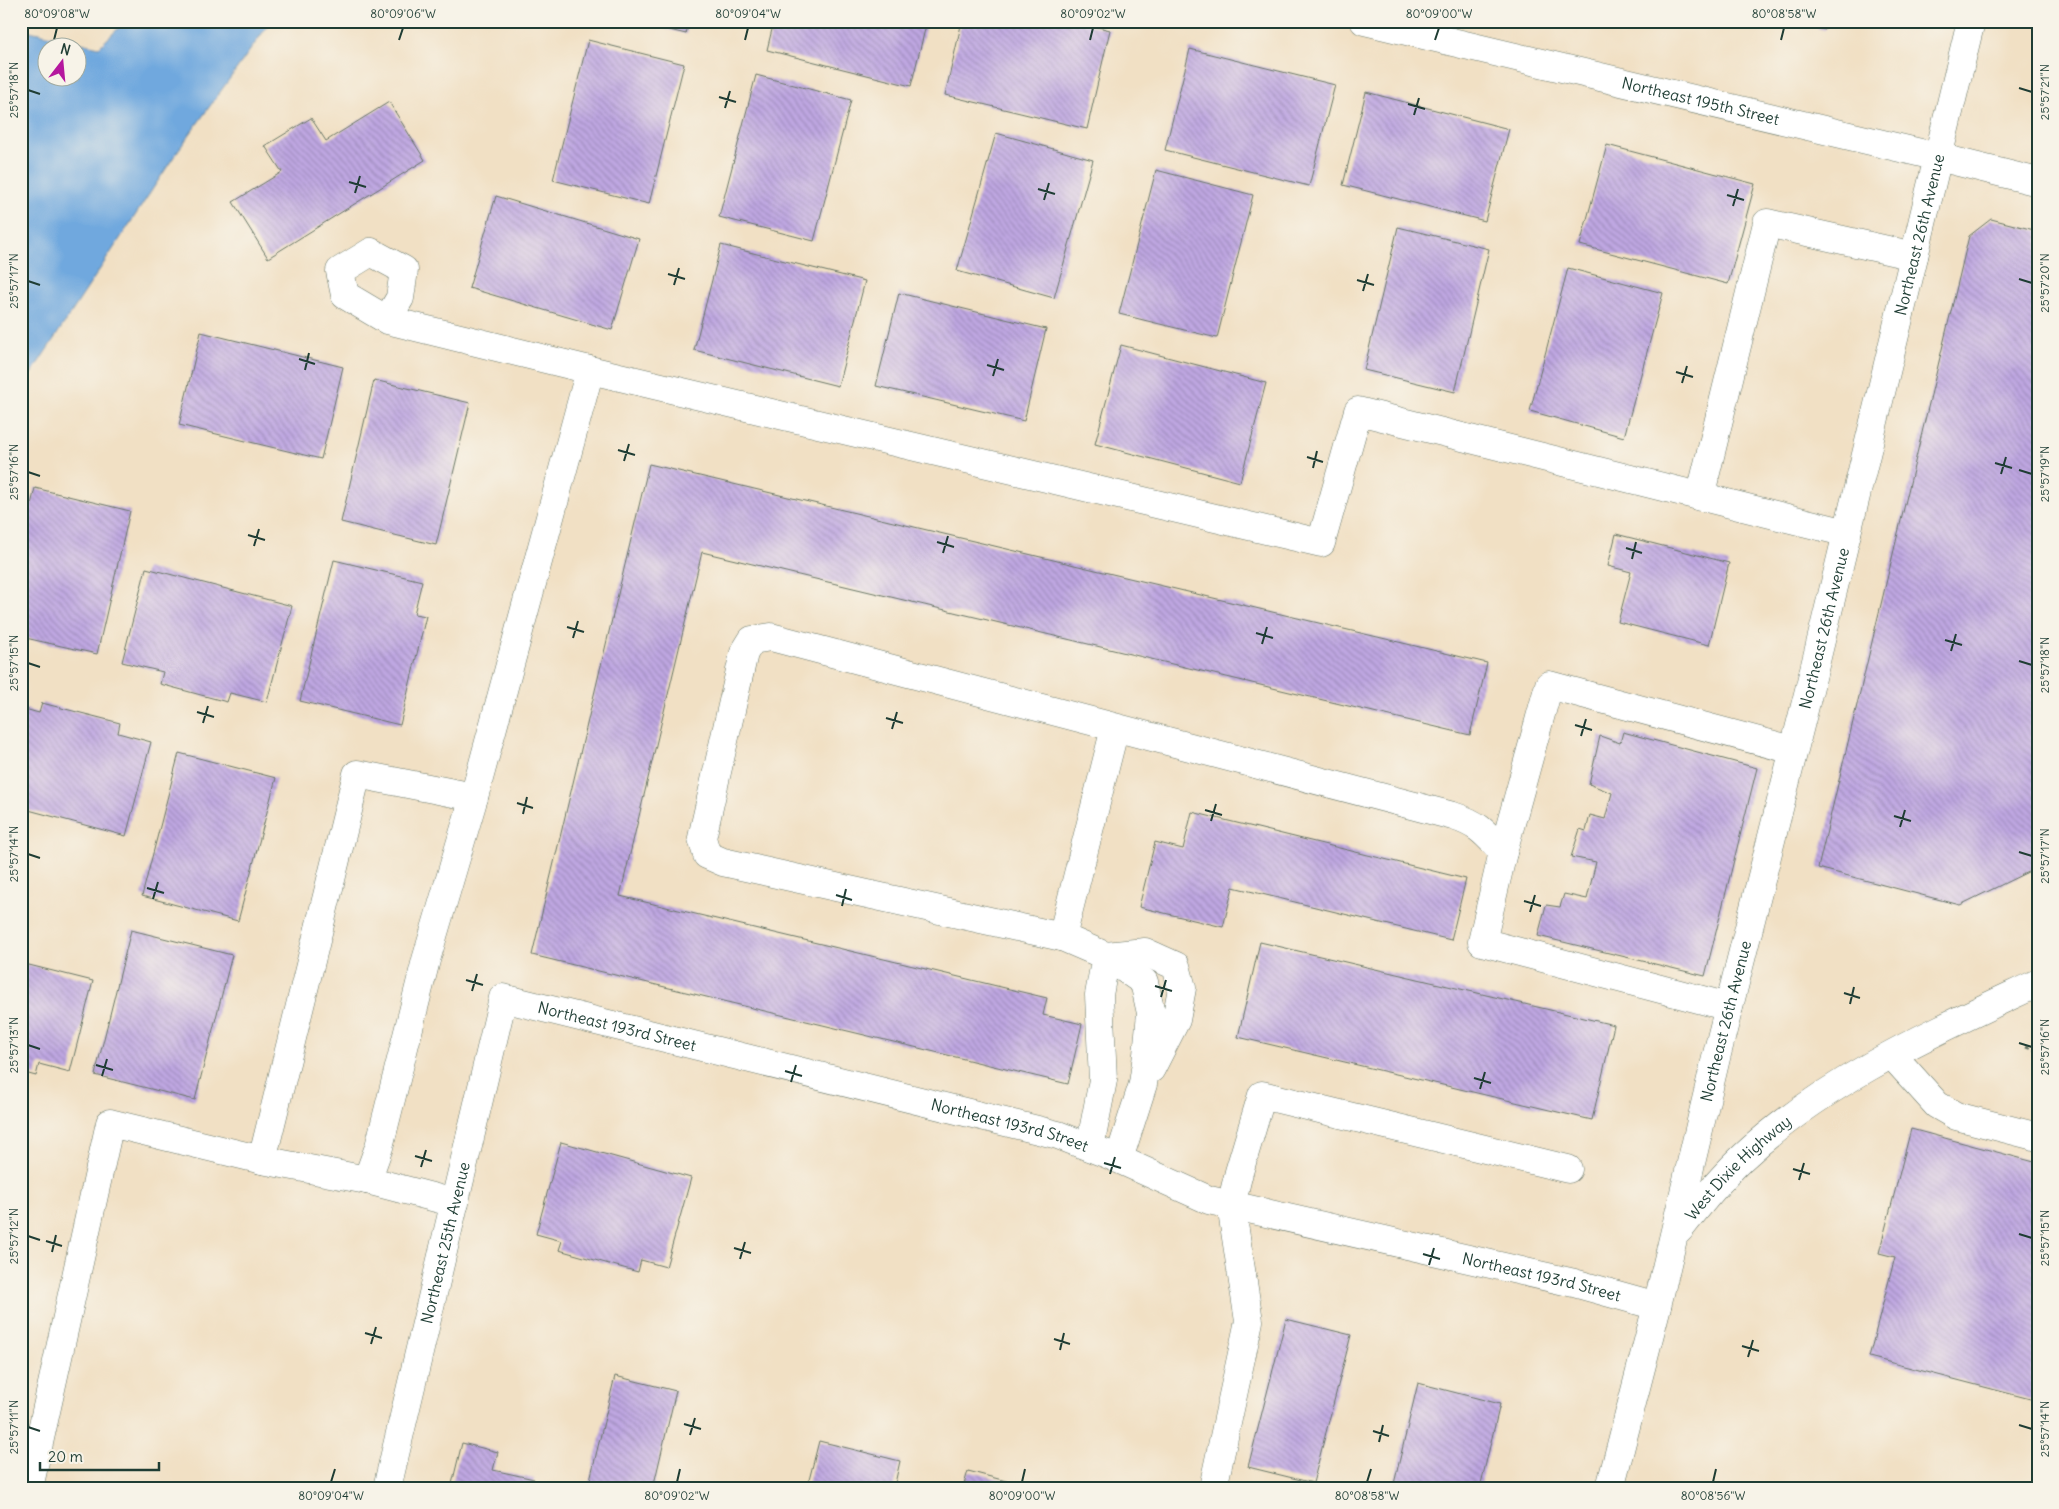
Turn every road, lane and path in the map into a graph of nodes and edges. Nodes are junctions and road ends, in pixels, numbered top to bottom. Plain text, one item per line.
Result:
1 (1364, 21) edge
2 (1971, 21) edge
3 (1938, 156) junction
4 (2038, 182) edge
5 (1914, 256) junction
6 (387, 320) dead end
7 (590, 370) junction
8 (1700, 497) junction
9 (1847, 533) junction
10 (1115, 728) junction
11 (1793, 750) junction
12 (474, 797) junction
13 (1503, 852) junction
14 (1062, 937) junction
15 (1106, 956) junction
16 (2038, 983) edge
17 (503, 998) joint
18 (1729, 1007) junction
19 (2026, 1047) dead end
20 (2038, 1051) edge
21 (1892, 1054) junction
22 (1143, 1084) junction
23 (2038, 1137) edge
24 (1090, 1147) junction
25 (262, 1160) junction
26 (1119, 1160) junction
27 (1568, 1169) dead end
28 (367, 1180) junction
29 (455, 1203) junction
30 (1231, 1205) junction
31 (1674, 1235) junction
32 (1657, 1306) junction
33 (29, 1488) edge
34 (387, 1488) edge
35 (1213, 1488) edge
36 (1610, 1488) edge

1 - 3 street, Northeast 195th Street
2 - 3 street, Northeast 26th Avenue
3 - 4 street, Northeast 195th Street
3 - 5 street, Northeast 26th Avenue
5 - 8 street
5 - 9 street, Northeast 26th Avenue
6 - 7 street
7 - 8 street
7 - 12 street
8 - 9 street
9 - 11 street, Northeast 26th Avenue
10 - 13 street
10 - 14 street
10 - 14 street
11 - 13 street
11 - 18 street, Northeast 26th Avenue
12 - 25 street
12 - 28 street
13 - 18 street
14 - 15 street
15 - 22 street
15 - 22 street
15 - 24 street
16 - 21 street, West Dixie Highway
17 - 24 street, Northeast 193rd Street
17 - 29 street, Northeast 25th Avenue
18 - 31 street, Northeast 26th Avenue
19 - 20 path
21 - 23 street
21 - 31 street, West Dixie Highway
22 - 26 street
24 - 26 street, Northeast 193rd Street
25 - 28 street
25 - 33 street
26 - 30 street, Northeast 193rd Street
27 - 30 street
28 - 29 street
29 - 34 street, Northeast 25th Avenue
30 - 32 street, Northeast 193rd Street
30 - 35 street
31 - 32 street, West Dixie Highway
32 - 36 street, West Dixie Highway

